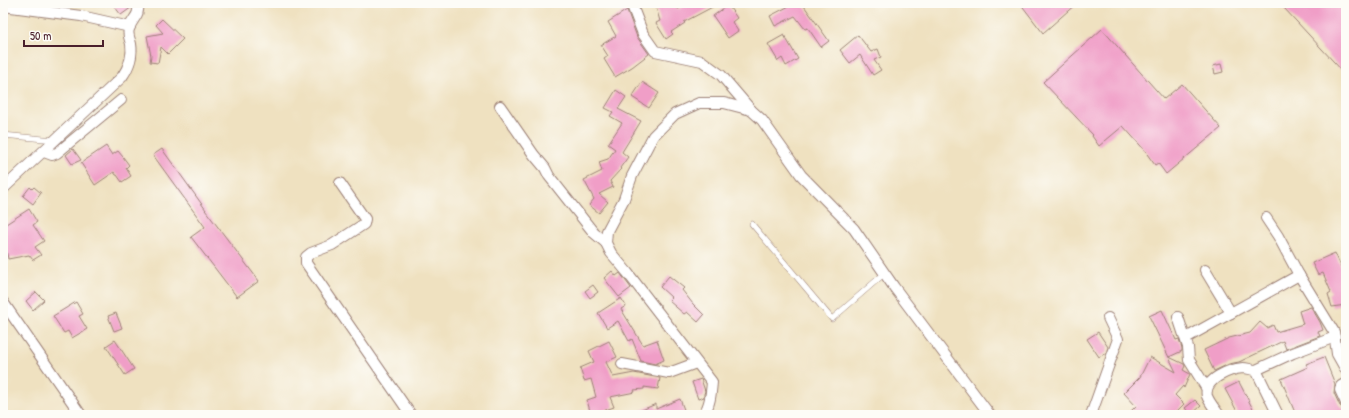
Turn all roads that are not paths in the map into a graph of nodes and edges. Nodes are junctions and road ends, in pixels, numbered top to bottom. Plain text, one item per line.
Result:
1 (138, 3) edge
2 (632, 3) edge
3 (3, 6) edge
4 (130, 26) junction
5 (121, 100) dead end
6 (500, 106) dead end
7 (751, 110) junction
8 (3, 135) edge
9 (55, 140) junction
10 (44, 152) junction
11 (340, 183) dead end
12 (3, 189) edge
13 (1266, 218) dead end
14 (752, 224) dead end
15 (606, 243) junction
16 (1205, 270) dead end
17 (885, 273) junction
18 (1299, 274) junction
19 (3, 302) edge
20 (1231, 313) junction
21 (1108, 318) dead end
22 (1178, 318) dead end
23 (1335, 337) junction
24 (1186, 338) junction
25 (696, 363) junction
26 (622, 364) dead end
27 (1256, 370) junction
28 (1346, 370) edge
29 (1346, 383) edge
30 (1207, 389) junction
31 (1346, 403) edge
32 (81, 415) edge
33 (411, 415) edge
34 (703, 415) edge
35 (990, 415) edge
36 (1091, 415) edge
37 (1219, 415) edge
38 (1278, 415) edge

1 - 4 street
2 - 7 street
3 - 4 street
4 - 9 street
5 - 10 street
6 - 15 street
7 - 15 street
7 - 17 street
8 - 9 lane
9 - 10 street
10 - 12 street
11 - 33 street
13 - 18 street
14 - 17 lane
15 - 25 street
16 - 20 street
17 - 35 street
18 - 20 street
18 - 23 street
19 - 32 street
20 - 24 street
21 - 36 street
22 - 24 street
23 - 27 street
23 - 28 street
24 - 30 street
25 - 26 street
25 - 34 street
27 - 30 street
27 - 38 street
29 - 31 street
30 - 37 street

